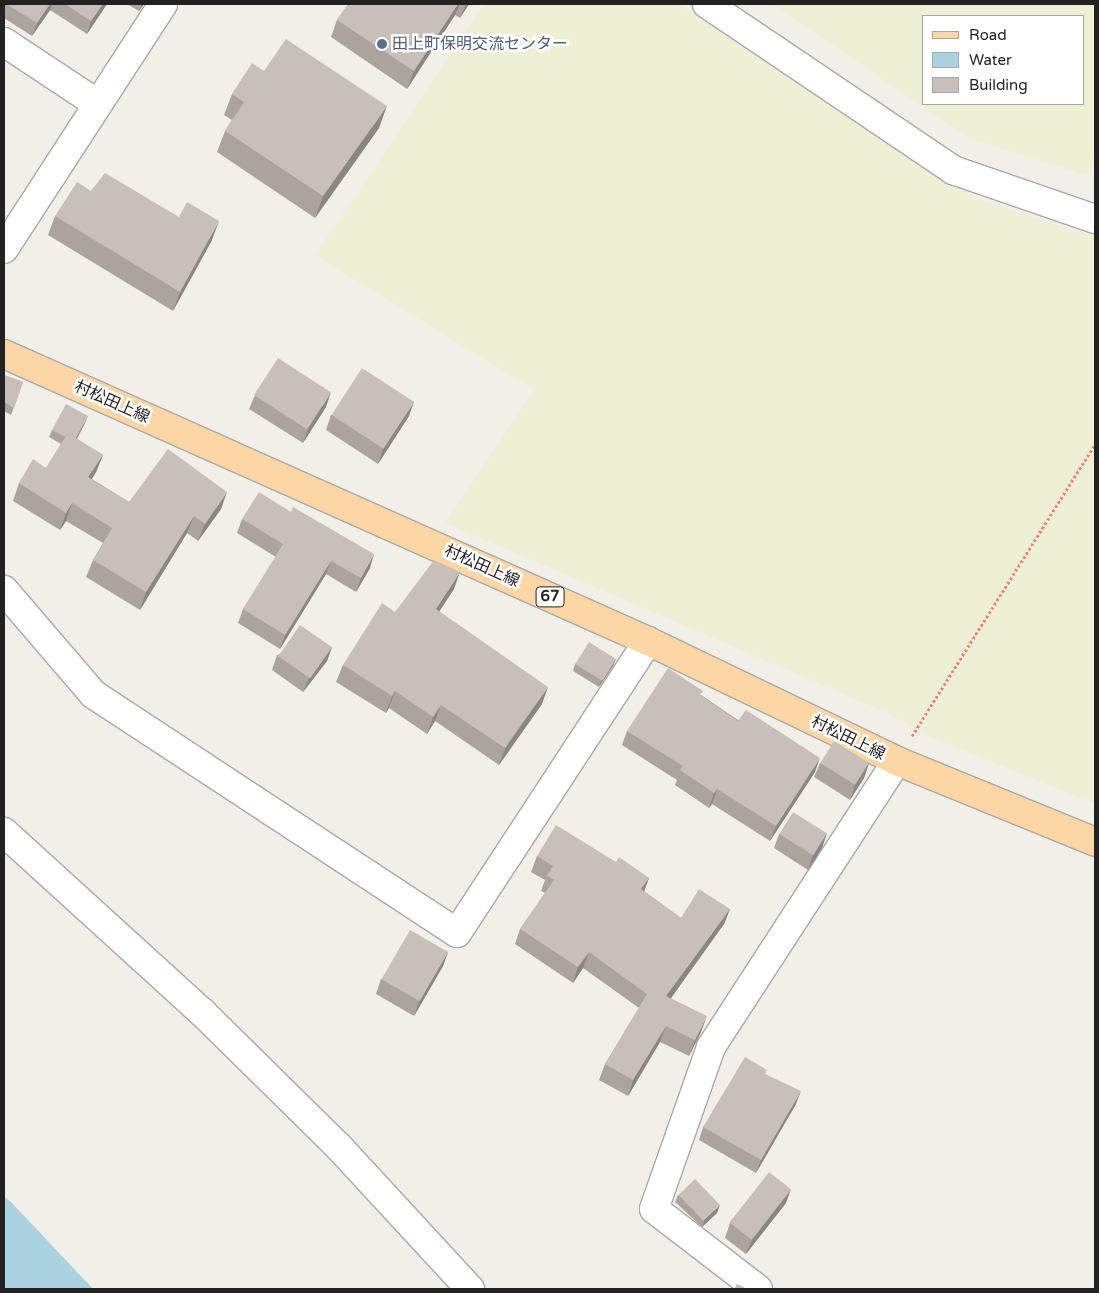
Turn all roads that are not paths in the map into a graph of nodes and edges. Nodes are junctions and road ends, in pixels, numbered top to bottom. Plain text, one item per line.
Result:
1 (163, 4) edge
2 (707, 4) edge
3 (4, 42) edge
4 (96, 102) junction
5 (1095, 220) edge
6 (4, 249) edge
7 (4, 354) edge
8 (4, 590) edge
9 (648, 641) junction
10 (897, 761) junction
11 (4, 832) edge
12 (1095, 842) edge
13 (470, 1289) edge
14 (758, 1289) edge

1 - 4 street
2 - 5 street
3 - 4 street
4 - 6 street
7 - 9 main road, 村松田上線 / 67
8 - 9 street
9 - 10 main road, 村松田上線 / 67
10 - 12 main road, 村松田上線 / 67
10 - 14 street
11 - 13 street

